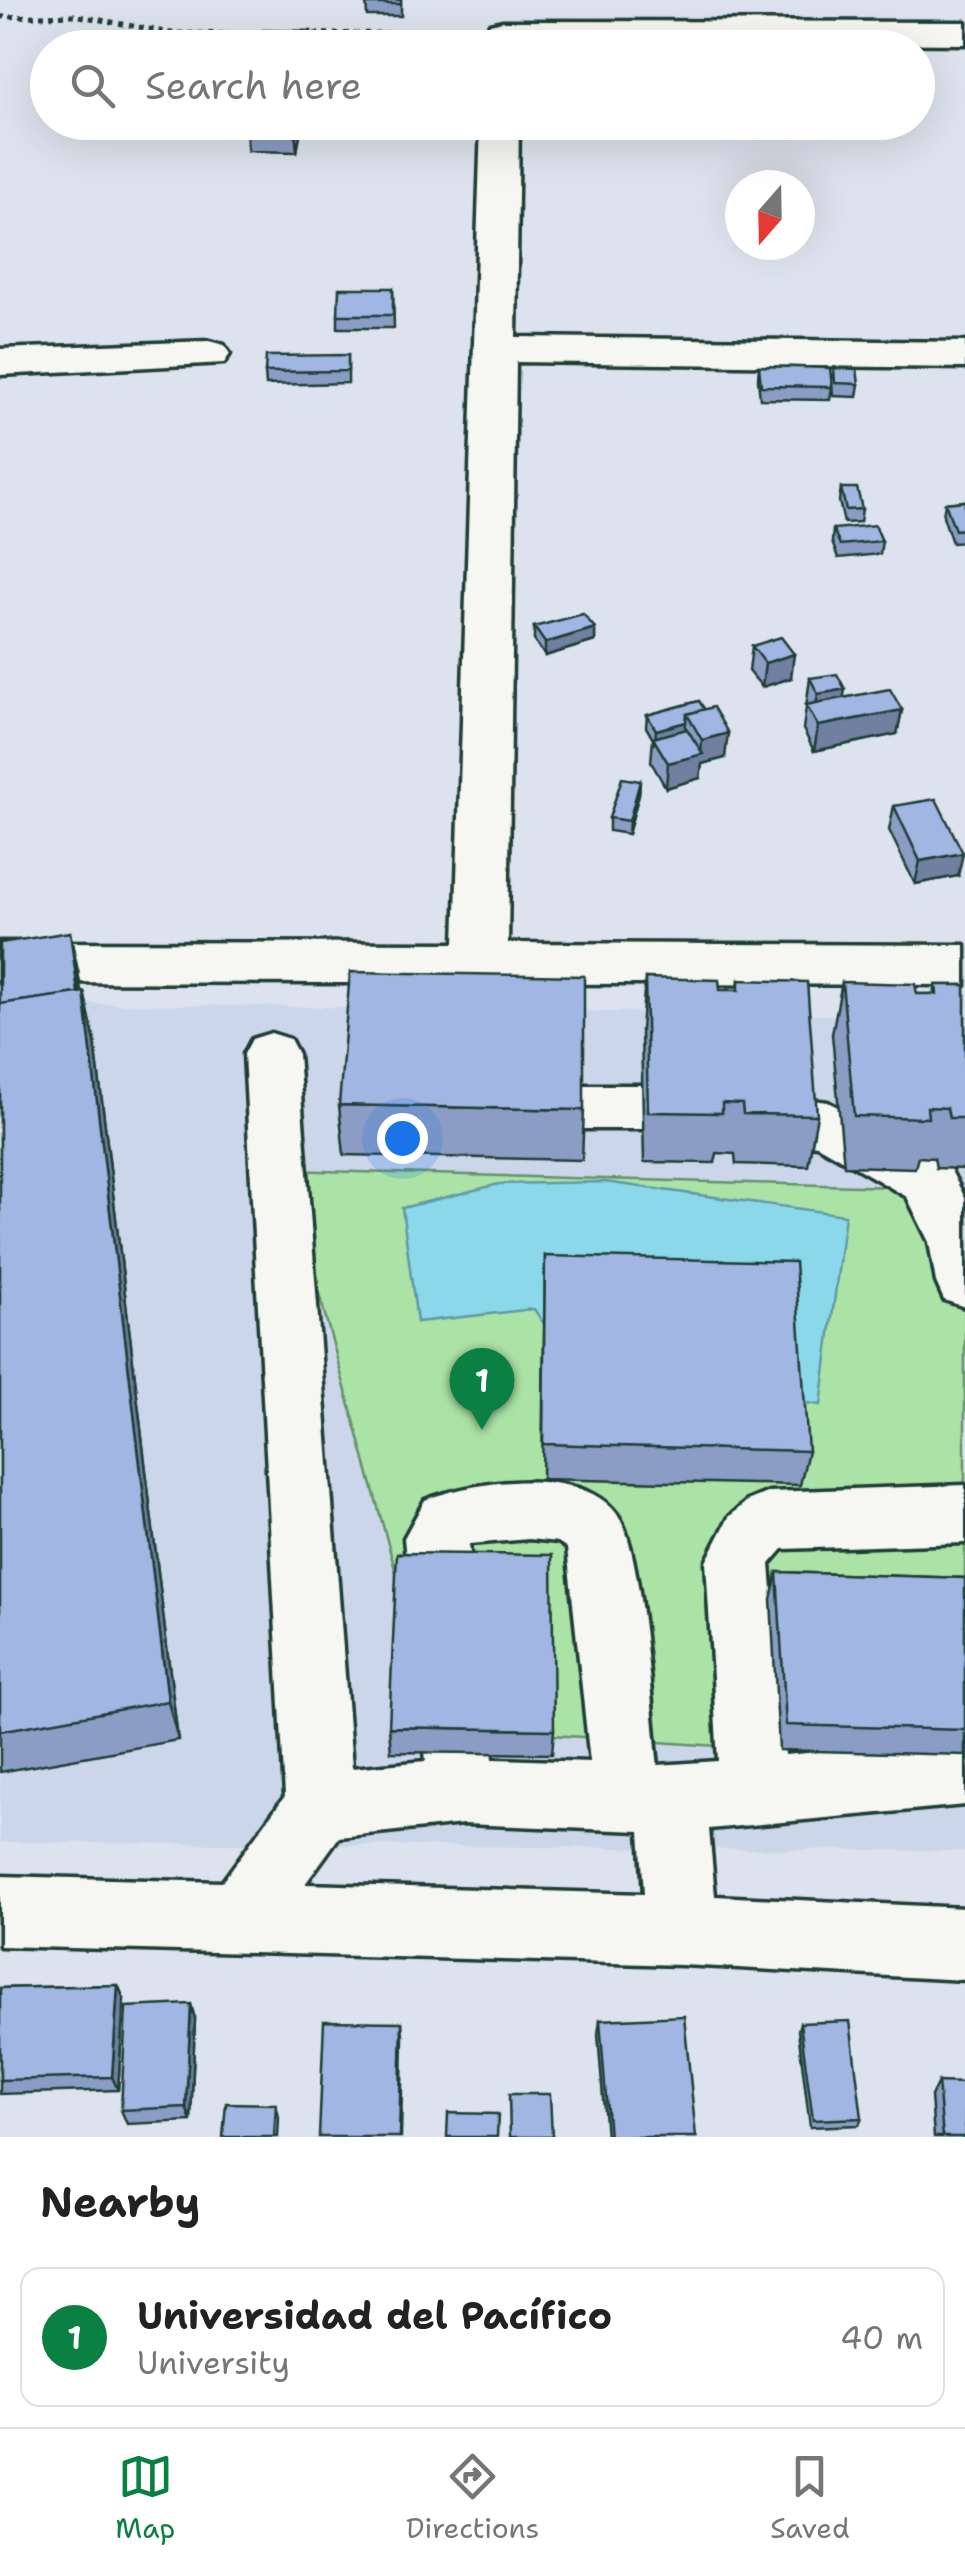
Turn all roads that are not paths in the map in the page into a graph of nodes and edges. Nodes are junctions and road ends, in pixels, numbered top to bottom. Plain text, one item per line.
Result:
1 (503, 27) edge
2 (734, 30) edge
3 (935, 33) edge
4 (965, 33) edge
5 (500, 140) edge
6 (494, 349) junction
7 (208, 354) dead end
8 (965, 354) edge
9 (0, 362) edge
10 (0, 962) edge
11 (481, 964) junction
12 (965, 965) edge
13 (270, 1054) dead end
14 (467, 1107) edge
15 (965, 1282) edge
16 (965, 1514) edge
17 (965, 1772) edge
18 (462, 1791) junction
19 (754, 1792) junction
20 (650, 1798) junction
21 (320, 1805) junction
22 (0, 1911) edge
23 (237, 1920) junction
24 (682, 1930) junction
25 (965, 1944) edge

1 - 2 street
3 - 4 street
5 - 6 street
6 - 8 street
6 - 11 street
7 - 9 street
10 - 11 street
11 - 12 street
13 - 21 street
14 - 15 street
16 - 19 street
17 - 19 street
18 - 20 street
18 - 20 street
18 - 21 street
19 - 20 street
20 - 24 street
21 - 23 street
22 - 23 street
23 - 24 street
24 - 25 street

